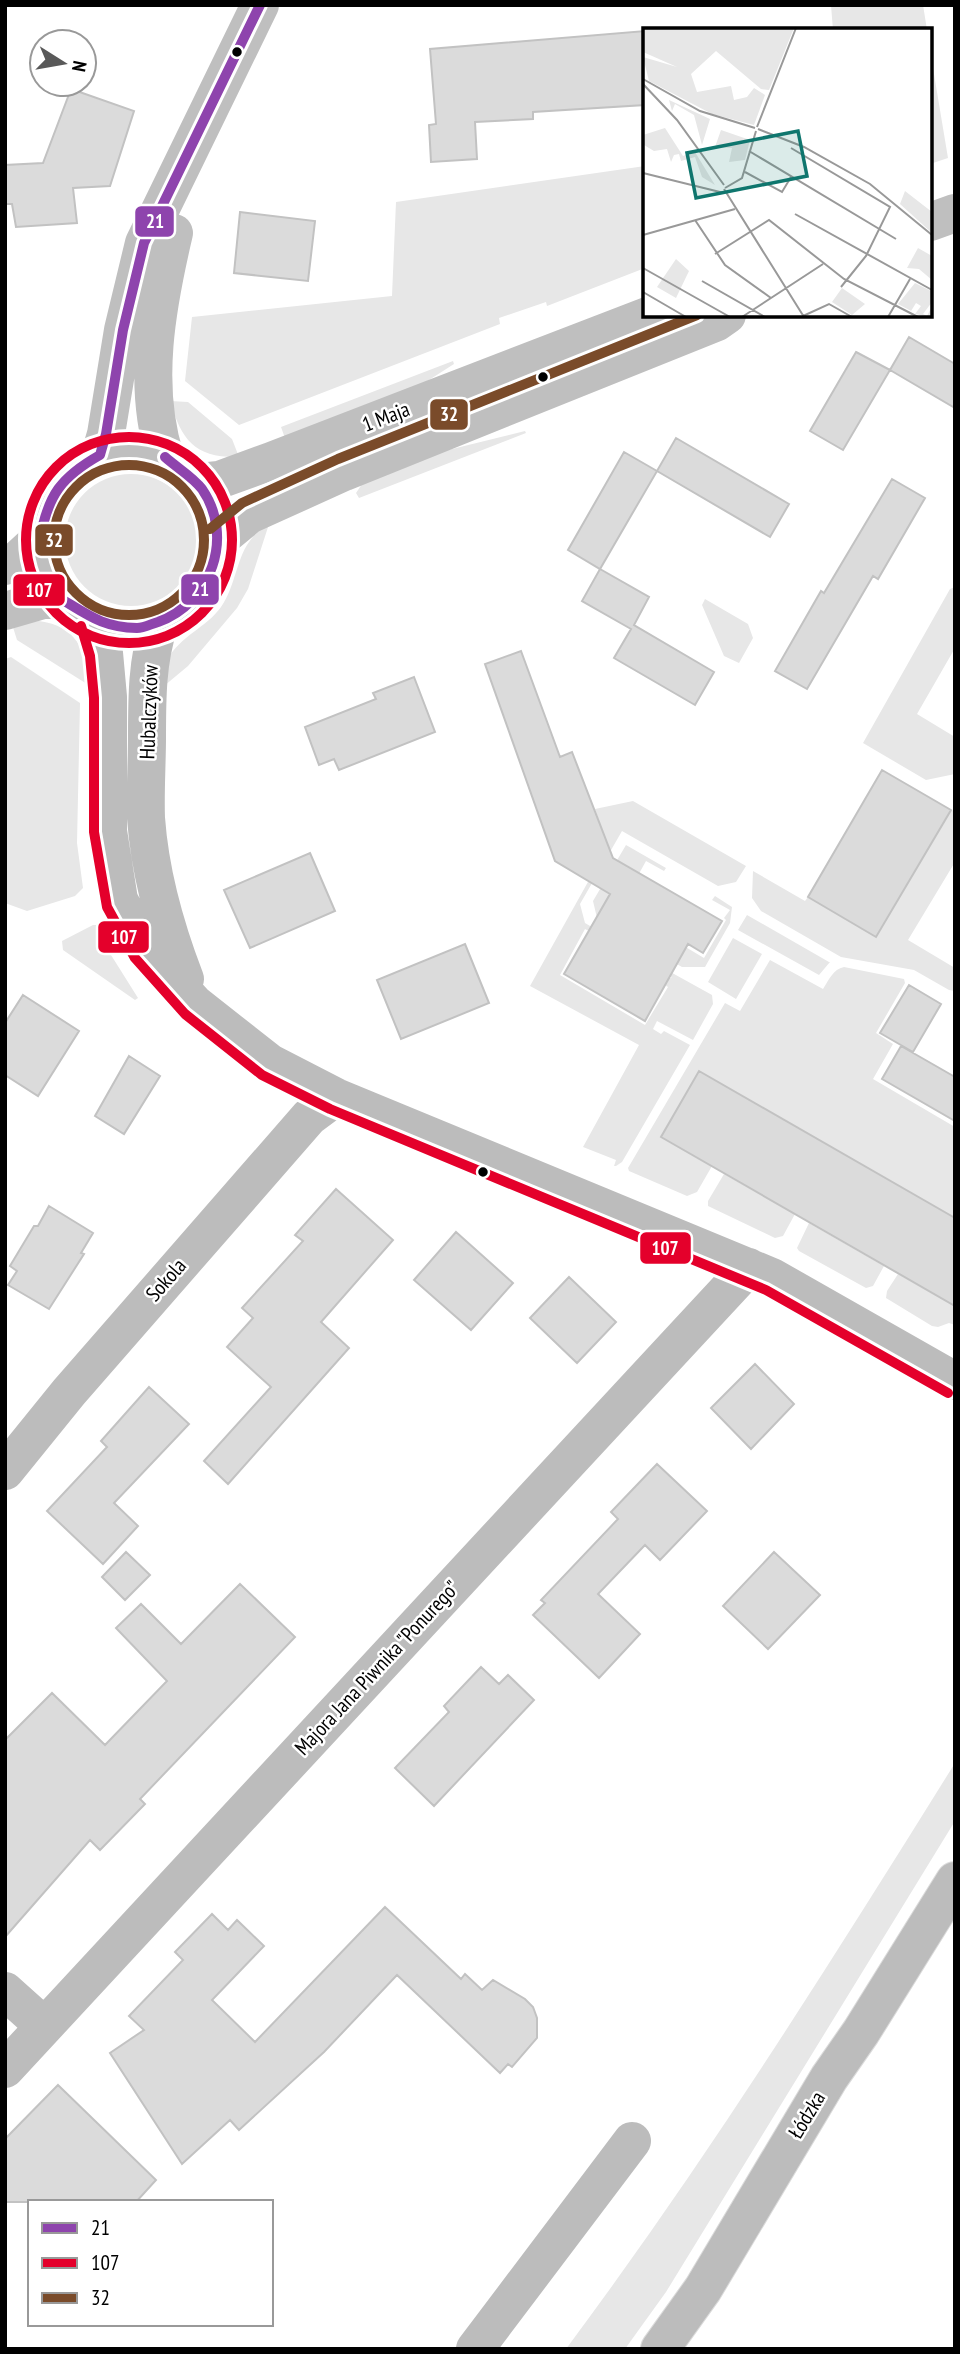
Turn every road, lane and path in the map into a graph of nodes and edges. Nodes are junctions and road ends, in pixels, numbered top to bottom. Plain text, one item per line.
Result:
1 (260, 5) edge
2 (196, 139) junction
3 (955, 212) edge
4 (932, 221) edge
5 (645, 317) edge
6 (724, 317) edge
7 (100, 455) junction
8 (164, 457) junction
9 (198, 482) junction
10 (40, 539) junction
11 (219, 540) junction
12 (5, 566) edge
13 (63, 600) junction
14 (5, 611) edge
15 (94, 622) junction
16 (159, 625) junction
17 (195, 1004) junction
18 (336, 1097) junction
19 (749, 1267) junction
20 (955, 1381) edge
21 (5, 1471) edge
22 (955, 1881) edge
23 (5, 1990) edge
24 (44, 2026) junction
25 (5, 2069) edge
26 (632, 2141) dead end
27 (475, 2349) edge
28 (660, 2349) edge

1 - 2 street
2 - 7 street
2 - 8 street
3 - 4 street
5 - 9 street, 1 Maja
6 - 11 street, 1 Maja
7 - 8 street
7 - 10 street
8 - 9 street
9 - 11 street
10 - 12 street
10 - 13 street
11 - 16 street
13 - 14 street
13 - 15 street
15 - 16 street
15 - 17 street, Hubalczyków
16 - 17 street, Hubalczyków
17 - 18 street, Hubalczyków
18 - 19 street, Hubalczyków
18 - 21 street, Sokola
19 - 20 street, Hubalczyków
19 - 24 street, Majora Jana Piwnika "Ponurego"
22 - 28 street, Łódzka
23 - 24 street
24 - 25 street, Majora Jana Piwnika "Ponurego"
26 - 27 street

